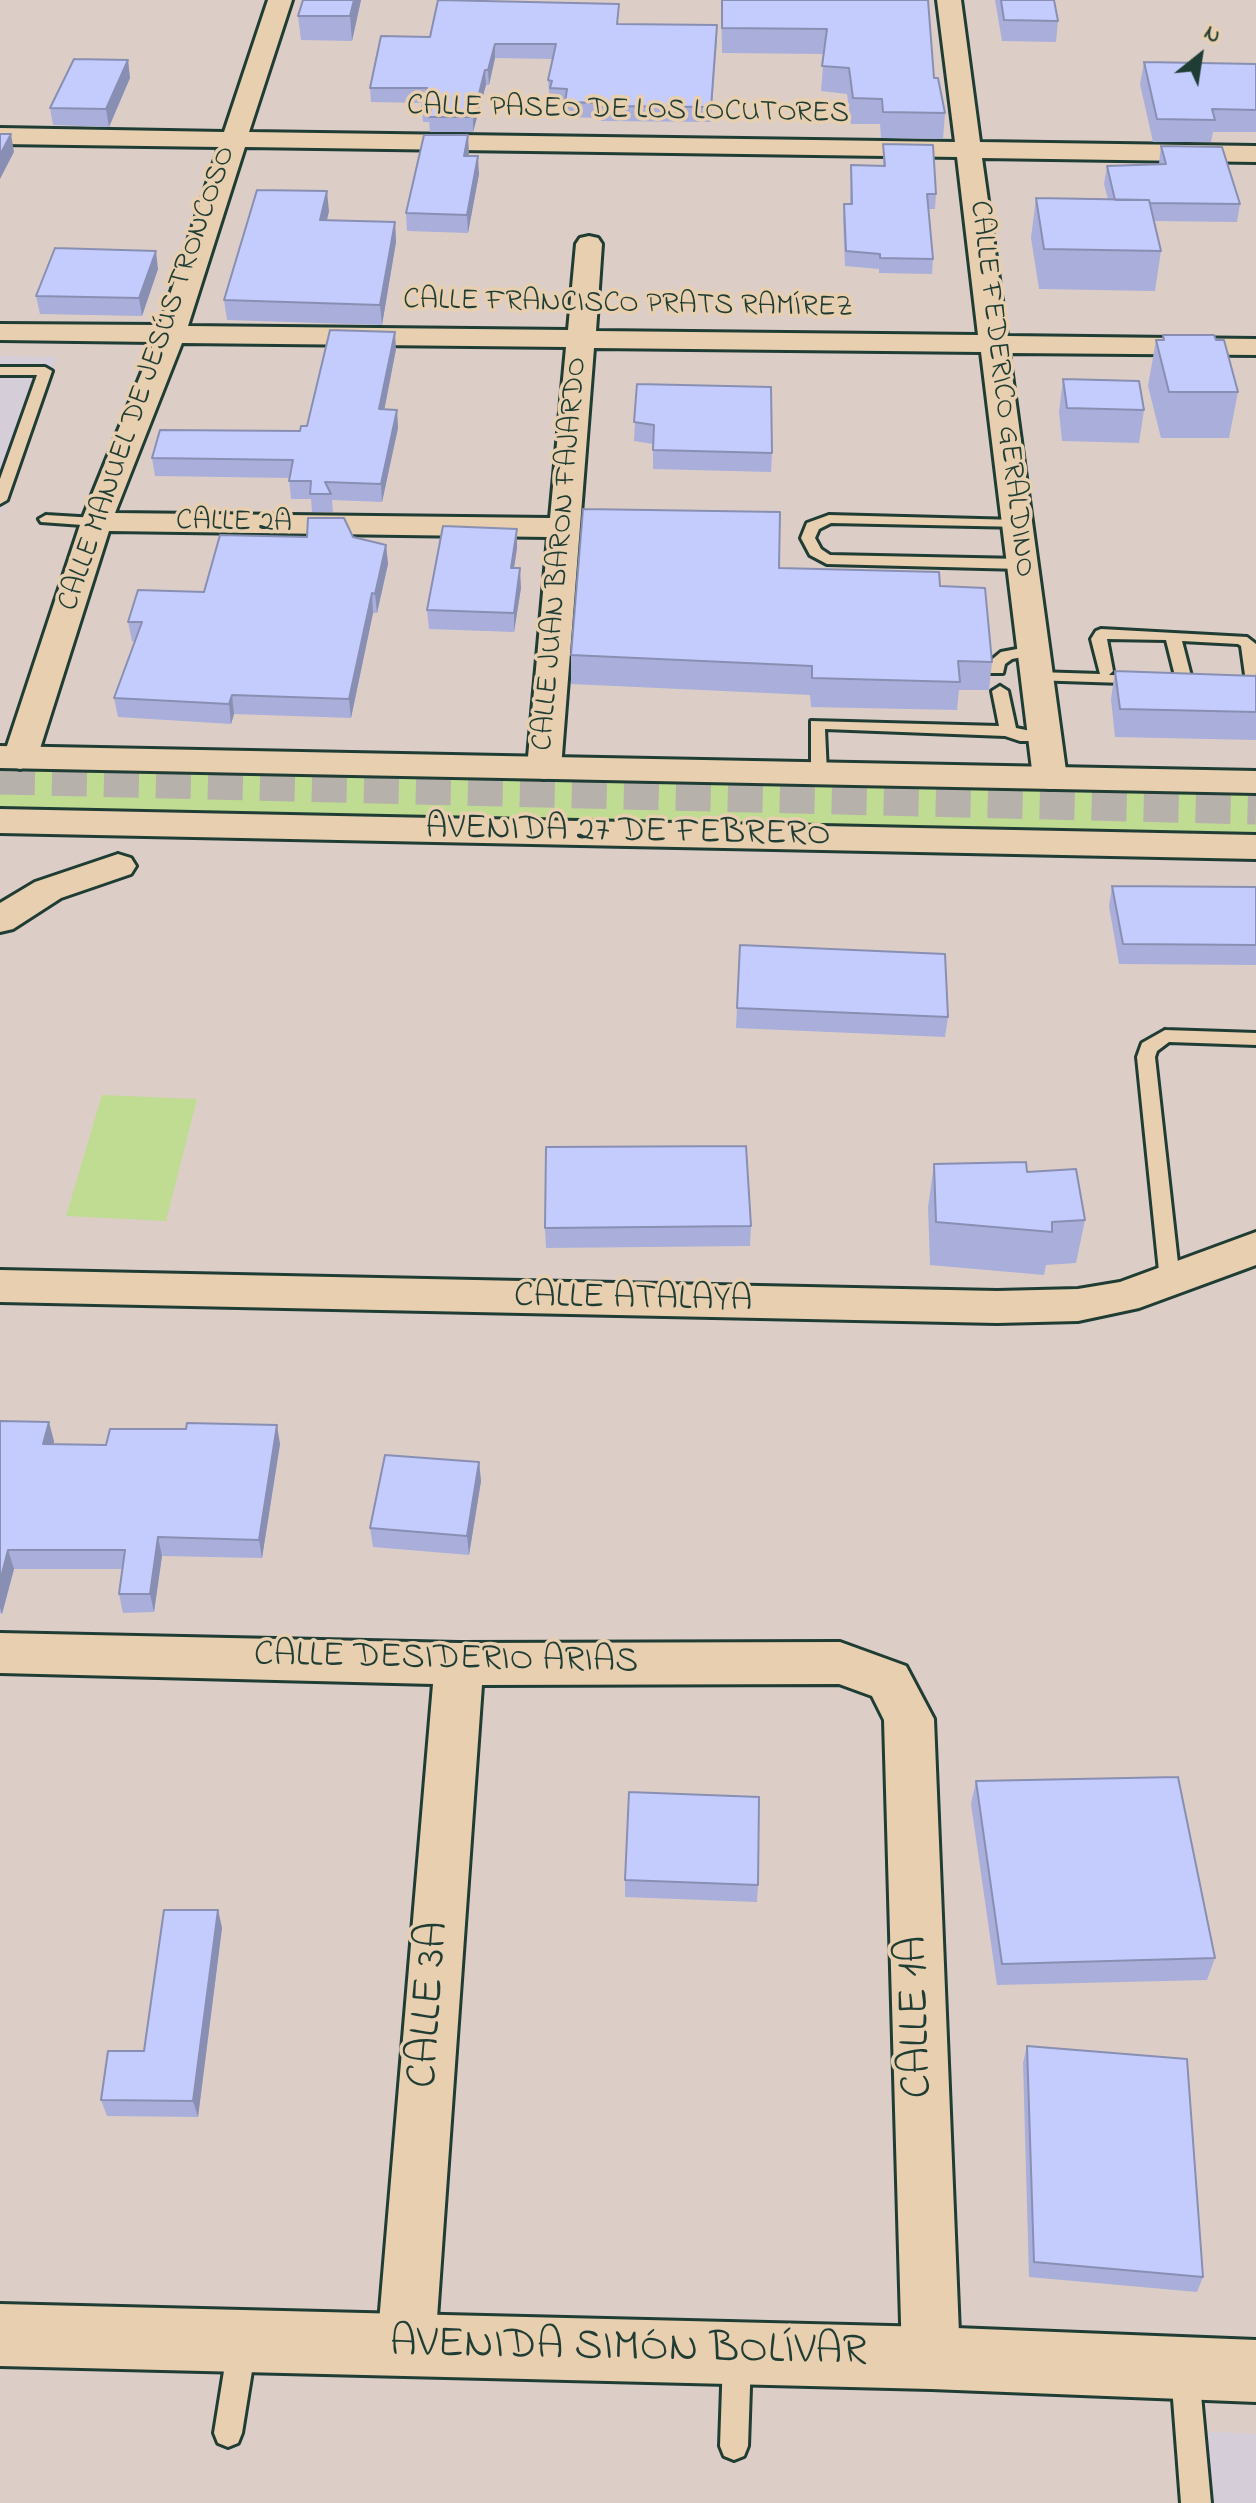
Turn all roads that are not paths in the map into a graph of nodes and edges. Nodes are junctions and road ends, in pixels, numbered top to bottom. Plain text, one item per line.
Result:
1 (280, 0) edge
2 (949, 0) edge
3 (0, 136) edge
4 (233, 139) junction
5 (971, 149) junction
6 (1256, 154) edge
7 (589, 244) dead end
8 (0, 332) edge
9 (171, 334) junction
10 (581, 339) junction
11 (993, 344) junction
12 (1256, 347) edge
13 (0, 371) edge
14 (0, 500) edge
15 (46, 519) dead end
16 (96, 522) junction
17 (1017, 524) junction
18 (565, 528) junction
19 (1021, 564) junction
20 (1173, 636) junction
21 (1035, 664) junction
22 (997, 670) dead end
23 (1105, 671) dead end
24 (1253, 675) edge
25 (1000, 691) dead end
26 (1008, 731) junction
27 (1045, 738) junction
28 (10, 758) edge
29 (544, 768) junction
30 (819, 774) junction
31 (1050, 778) junction
32 (1256, 782) edge
33 (0, 821) edge
34 (1256, 847) edge
35 (118, 866) dead end
36 (0, 920) edge
37 (1256, 1039) edge
38 (1256, 1248) edge
39 (1170, 1281) junction
40 (0, 1286) edge
41 (0, 1653) edge
42 (459, 1664) junction
43 (889, 1681) joint
44 (0, 2335) edge
45 (243, 2343) junction
46 (406, 2346) junction
47 (737, 2354) junction
48 (931, 2358) junction
49 (1185, 2369) junction
50 (1256, 2371) edge
51 (228, 2433) dead end
52 (734, 2446) dead end
53 (1196, 2503) edge

1 - 4 street, CALLE MANUEL DE JESÚS TRONCOSO
2 - 5 street, CALLE FEDERICO GERALDINO
3 - 4 street, CALLE PASEO DE LOS LOCUTORES
4 - 5 street, CALLE PASEO DE LOS LOCUTORES
4 - 9 street, CALLE MANUEL DE JESÚS TRONCOSO
5 - 6 street, CALLE PASEO DE LOS LOCUTORES
5 - 11 street, CALLE FEDERICO GERALDINO
7 - 10 street, CALLE JUAN BARON FAJARDO
8 - 9 street, CALLE FRANCISCO PRATS RAMÍREZ
9 - 10 street, CALLE FRANCISCO PRATS RAMÍREZ
9 - 16 street, CALLE MANUEL DE JESÚS TRONCOSO
10 - 11 street, CALLE FRANCISCO PRATS RAMÍREZ
10 - 18 street, CALLE JUAN BARON FAJARDO
11 - 12 street, CALLE FRANCISCO PRATS RAMÍREZ
11 - 17 street, CALLE FEDERICO GERALDINO
13 - 14 lane
15 - 16 lane
16 - 18 street, CALLE 2A
16 - 28 street, CALLE MANUEL DE JESÚS TRONCOSO
17 - 19 street, CALLE FEDERICO GERALDINO
17 - 19 lane
18 - 29 street, CALLE JUAN BARON FAJARDO
19 - 21 street, CALLE FEDERICO GERALDINO
20 - 21 lane
20 - 23 lane
20 - 24 lane
21 - 22 lane
21 - 27 street, CALLE FEDERICO GERALDINO
25 - 26 lane
26 - 27 lane
26 - 30 lane
27 - 31 street, CALLE FEDERICO GERALDINO
28 - 29 main road, AVENIDA 27 DE FEBRERO
29 - 30 main road, AVENIDA 27 DE FEBRERO
30 - 31 main road, AVENIDA 27 DE FEBRERO
31 - 32 main road, AVENIDA 27 DE FEBRERO
33 - 34 main road, AVENIDA 27 DE FEBRERO
35 - 36 street
37 - 39 lane
38 - 39 street, CALLE ATALAYA
39 - 40 street, CALLE ATALAYA
41 - 42 street, CALLE DESIDERIO ARIAS
42 - 43 street, CALLE DESIDERIO ARIAS
42 - 46 street, CALLE 3A
43 - 48 street, CALLE 1A
44 - 45 main road, AVENIDA SIMÓN BOLÍVAR
45 - 46 main road, AVENIDA SIMÓN BOLÍVAR
45 - 51 lane
46 - 47 main road, AVENIDA SIMÓN BOLÍVAR
47 - 48 main road, AVENIDA SIMÓN BOLÍVAR
47 - 52 lane
48 - 49 main road, AVENIDA SIMÓN BOLÍVAR
49 - 50 main road, AVENIDA SIMÓN BOLÍVAR
49 - 53 lane

